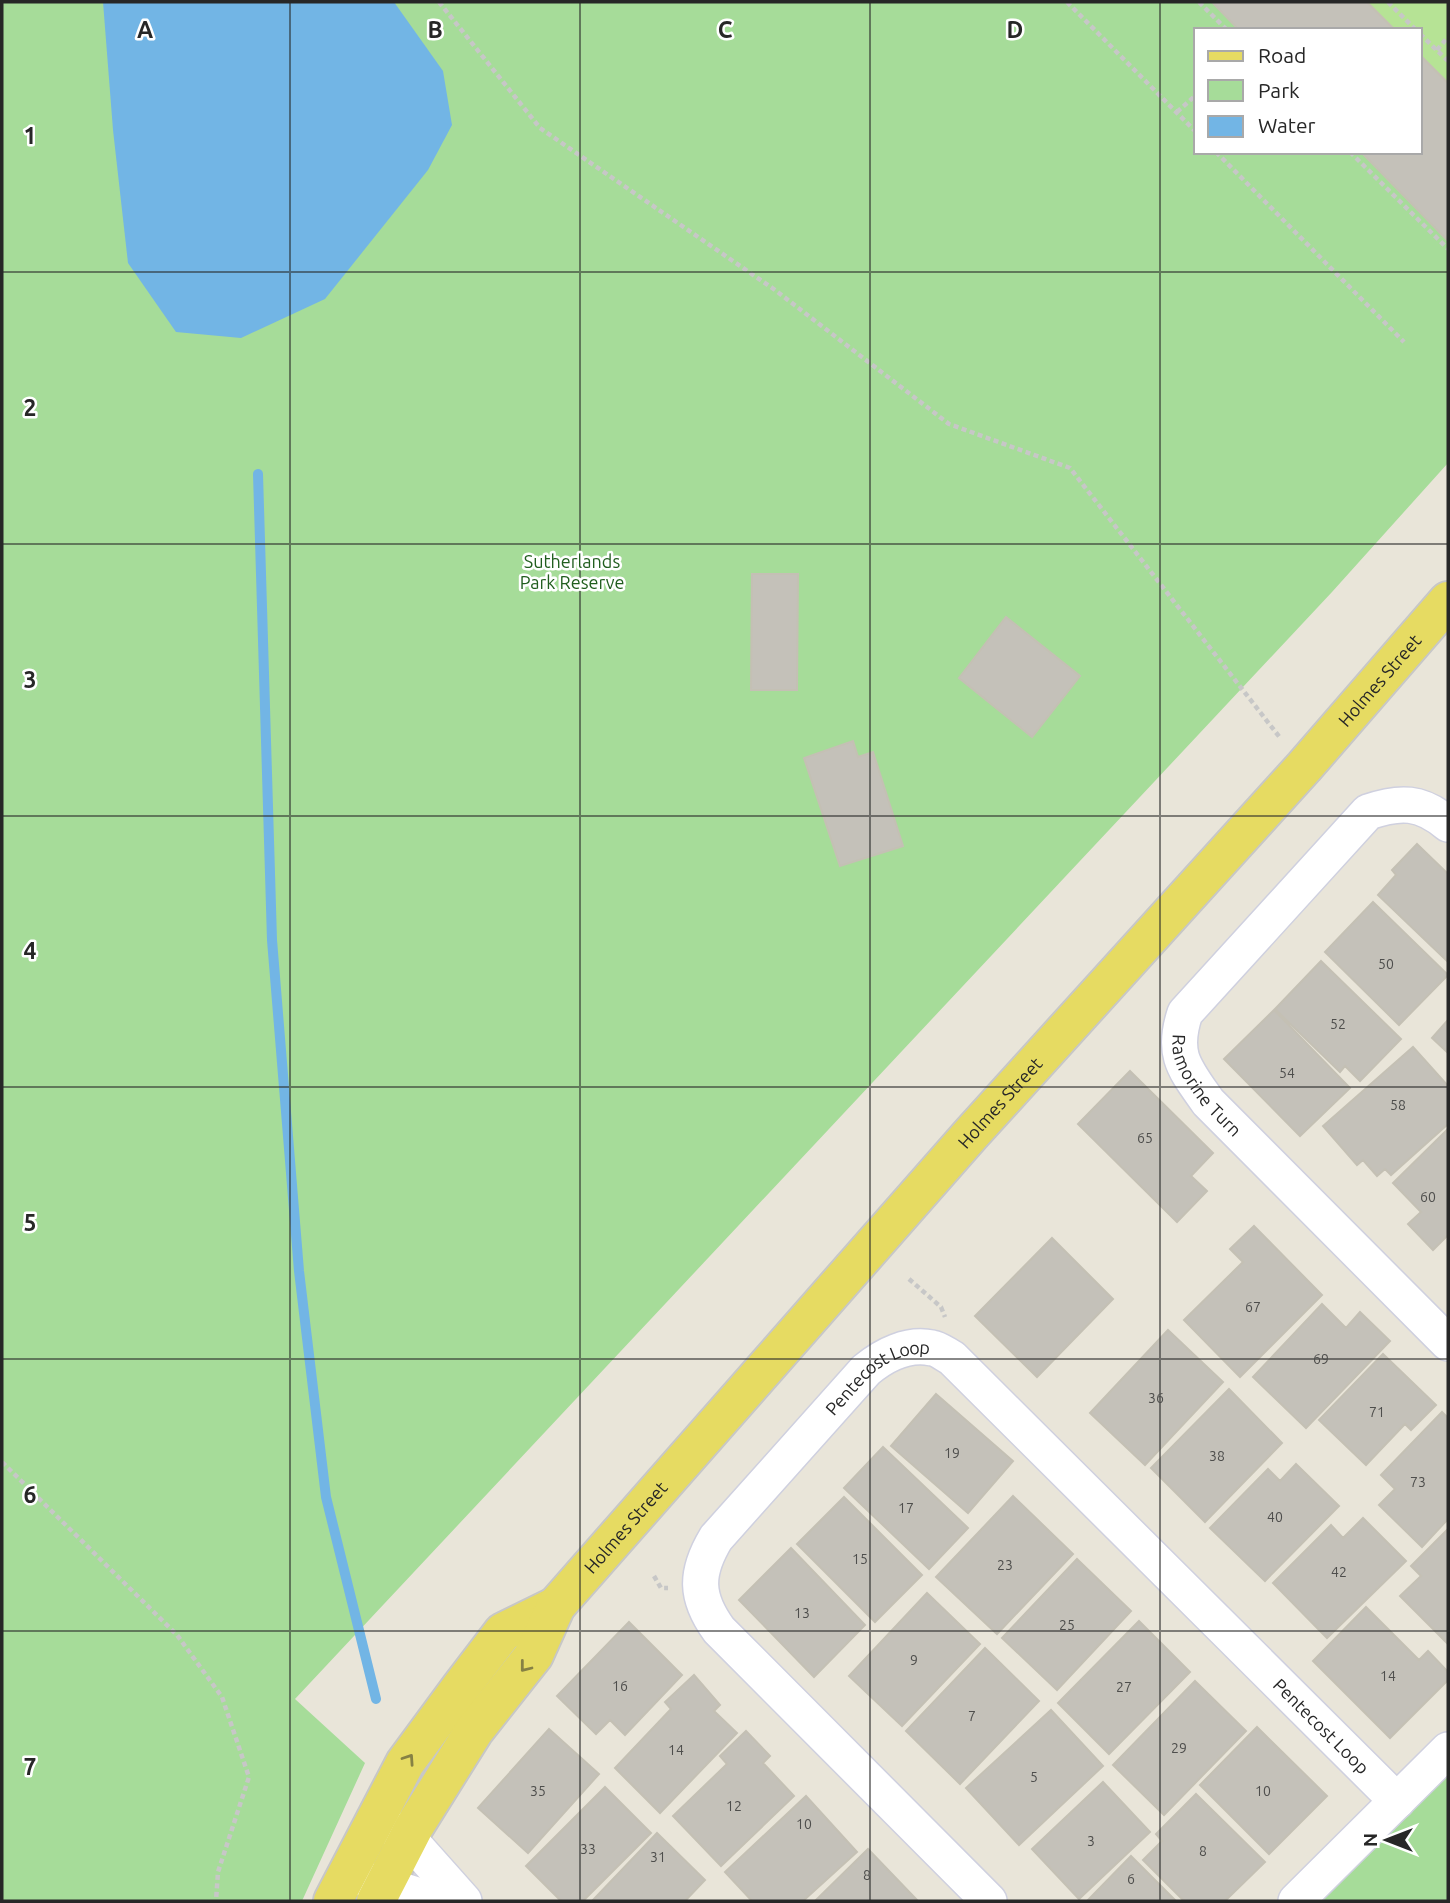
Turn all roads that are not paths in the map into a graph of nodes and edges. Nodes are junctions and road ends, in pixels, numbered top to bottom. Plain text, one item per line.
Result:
1 (1448, 601) edge
2 (1448, 824) edge
3 (1448, 1343) edge
4 (1448, 1750) edge
5 (1397, 1801) junction
6 (392, 1828) junction
7 (341, 1887) edge
8 (380, 1894) edge
9 (436, 1901) edge
10 (464, 1901) edge
11 (989, 1901) edge
12 (1296, 1901) edge

1 - 6 main road, Holmes Street
2 - 3 street, Ramorine Turn
4 - 5 street
5 - 11 street, Pentecost Loop
5 - 12 street
6 - 7 main road, Holmes Street
6 - 8 main road, Holmes Street
6 - 10 street
7 - 8 street
8 - 9 street

